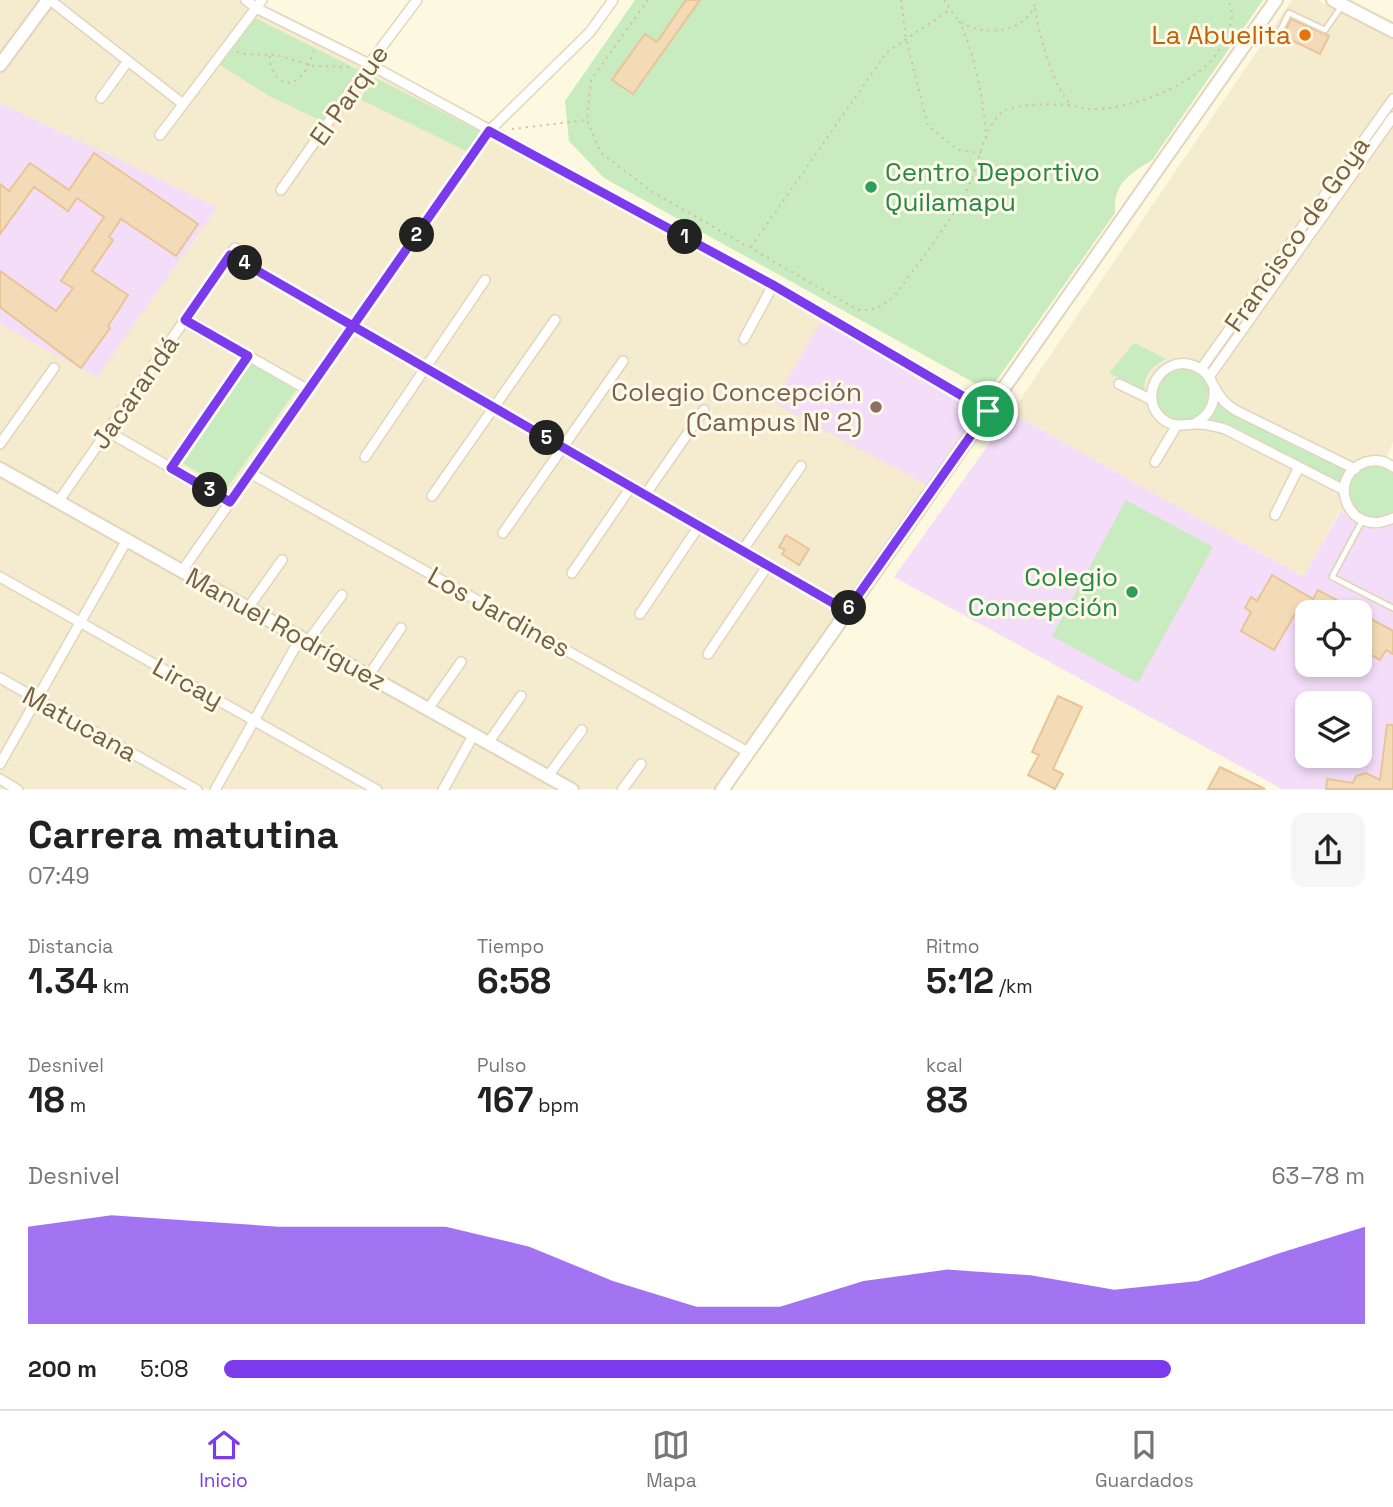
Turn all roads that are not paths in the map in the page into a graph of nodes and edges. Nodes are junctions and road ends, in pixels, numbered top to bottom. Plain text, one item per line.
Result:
1 (49, 0) edge
2 (246, 0) edge
3 (417, 0) edge
4 (613, 0) edge
5 (1276, 0) edge
6 (1338, 3) edge
7 (259, 4) edge
8 (1259, 24) junction
9 (1393, 31) edge
10 (128, 61) junction
11 (369, 64) junction
12 (0, 65) edge
13 (101, 98) dead end
14 (1393, 99) edge
15 (183, 104) junction
16 (1393, 117) edge
17 (489, 131) junction
18 (160, 135) dead end
19 (281, 190) dead end
20 (485, 280) dead end
21 (773, 285) junction
22 (185, 320) junction
23 (555, 320) dead end
24 (353, 326) junction
25 (744, 339) dead end
26 (248, 356) junction
27 (623, 361) dead end
28 (54, 368) dead end
29 (425, 368) junction
30 (1201, 369) junction
31 (1209, 377) junction
32 (1119, 384) dead end
33 (1214, 387) junction
34 (308, 390) junction
35 (1152, 400) junction
36 (494, 407) junction
37 (705, 410) dead end
38 (988, 411) junction
39 (1195, 424) junction
40 (1177, 425) junction
41 (107, 431) junction
42 (0, 444) edge
43 (563, 447) junction
44 (365, 457) dead end
45 (1155, 462) dead end
46 (1392, 462) edge
47 (801, 466) dead end
48 (1299, 467) junction
49 (171, 468) junction
50 (0, 469) edge
51 (1354, 469) junction
52 (250, 473) junction
53 (631, 487) junction
54 (1344, 490) junction
55 (645, 495) junction
56 (432, 496) dead end
57 (58, 502) junction
58 (230, 502) junction
59 (1275, 515) dead end
60 (1393, 518) edge
61 (1362, 520) junction
62 (699, 526) junction
63 (503, 533) dead end
64 (127, 540) junction
65 (742, 551) junction
66 (282, 560) dead end
67 (768, 565) junction
68 (182, 571) junction
69 (572, 573) dead end
70 (0, 577) edge
71 (342, 595) dead end
72 (248, 607) junction
73 (1393, 608) edge
74 (847, 611) junction
75 (640, 614) dead end
76 (80, 622) junction
77 (401, 628) dead end
78 (304, 639) junction
79 (708, 654) dead end
80 (461, 662) dead end
81 (369, 675) junction
82 (0, 678) edge
83 (521, 696) dead end
84 (37, 699) junction
85 (428, 709) junction
86 (254, 720) junction
87 (582, 730) dead end
88 (474, 734) junction
89 (488, 743) junction
90 (748, 752) junction
91 (0, 764) edge
92 (641, 764) dead end
93 (548, 776) junction
94 (0, 779) edge
95 (18, 789) edge
96 (197, 789) edge
97 (215, 789) edge
98 (377, 789) edge
99 (443, 789) edge
100 (572, 789) edge
101 (622, 789) edge
102 (722, 789) edge

1 - 10 street
1 - 12 street
2 - 7 street
3 - 11 street, El Parque
4 - 17 street
5 - 8 street
6 - 8 lane
6 - 9 street
7 - 11 street
7 - 15 street
8 - 38 street
10 - 13 street
10 - 15 street
11 - 17 street
11 - 19 street, El Parque
14 - 30 street, Francisco de Goya
15 - 18 street
16 - 31 street, Francisco de Goya
17 - 21 street
17 - 24 street
20 - 29 street
21 - 25 street
21 - 38 street
22 - 24 street, Jacarandá
22 - 26 street
22 - 41 street, Jacarandá
23 - 36 street
24 - 29 street
24 - 34 street
26 - 34 street
26 - 49 street
27 - 43 street
28 - 42 street
29 - 36 street
29 - 44 street
30 - 31 street
30 - 35 street
31 - 33 street
32 - 35 street
33 - 39 street
33 - 51 street
34 - 52 street
35 - 40 street
36 - 43 street
36 - 56 street
37 - 55 street
38 - 74 street
39 - 40 street
39 - 48 street
40 - 45 street
41 - 49 street
41 - 57 street, Jacarandá
43 - 53 street
43 - 63 street
46 - 51 street
47 - 65 street
48 - 54 street
48 - 59 street
49 - 58 street
50 - 57 street, Manuel Rodríguez
51 - 54 street
52 - 58 street
52 - 90 street, Los Jardines
53 - 55 street
53 - 69 street
54 - 61 street
55 - 62 street
57 - 64 street, Manuel Rodríguez
58 - 68 street
60 - 61 street
61 - 73 lane
62 - 65 street
62 - 75 street
64 - 68 street, Manuel Rodríguez
64 - 76 street
65 - 67 street
66 - 72 street
67 - 74 street
67 - 79 street
68 - 72 street, Manuel Rodríguez
70 - 76 street, Lircay
71 - 78 street
72 - 78 street, Manuel Rodríguez
74 - 90 street
76 - 84 street
76 - 86 street, Lircay
77 - 81 street
78 - 81 street, Manuel Rodríguez
78 - 86 street
80 - 85 street
81 - 85 street, Manuel Rodríguez
82 - 84 street, Matucana
83 - 89 street
84 - 91 street
84 - 96 street, Matucana
85 - 88 street, Manuel Rodríguez
86 - 97 street
86 - 98 street, Lircay
87 - 93 street
88 - 89 street, Manuel Rodríguez
88 - 99 street
89 - 93 street, Manuel Rodríguez
90 - 102 street
92 - 101 street
93 - 100 street, Manuel Rodríguez
94 - 95 street

